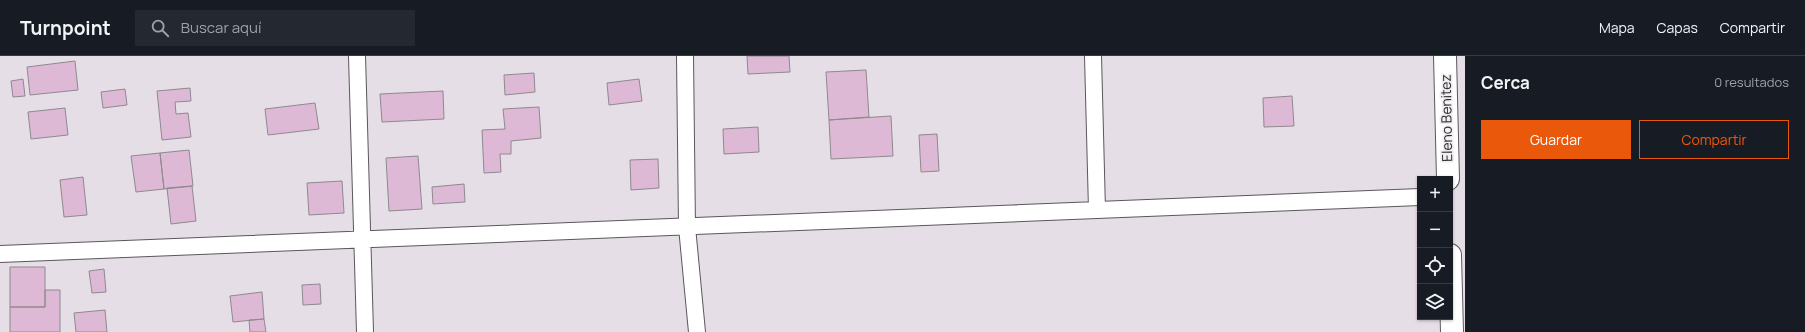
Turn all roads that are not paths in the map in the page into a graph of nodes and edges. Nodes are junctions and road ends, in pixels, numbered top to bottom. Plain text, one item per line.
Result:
1 (357, 56) edge
2 (685, 56) edge
3 (1093, 56) edge
4 (1445, 56) edge
5 (1448, 176) edge
6 (1417, 197) edge
7 (1097, 210) junction
8 (687, 227) junction
9 (362, 240) junction
10 (0, 254) edge
11 (1451, 284) edge
12 (365, 332) edge
13 (697, 332) edge
14 (1452, 332) edge

1 - 9 street
2 - 8 street
3 - 7 street
4 - 5 street, Eleno Benitez
6 - 7 street
7 - 8 street
8 - 9 street
8 - 13 street
9 - 10 street
9 - 12 street
11 - 14 street

